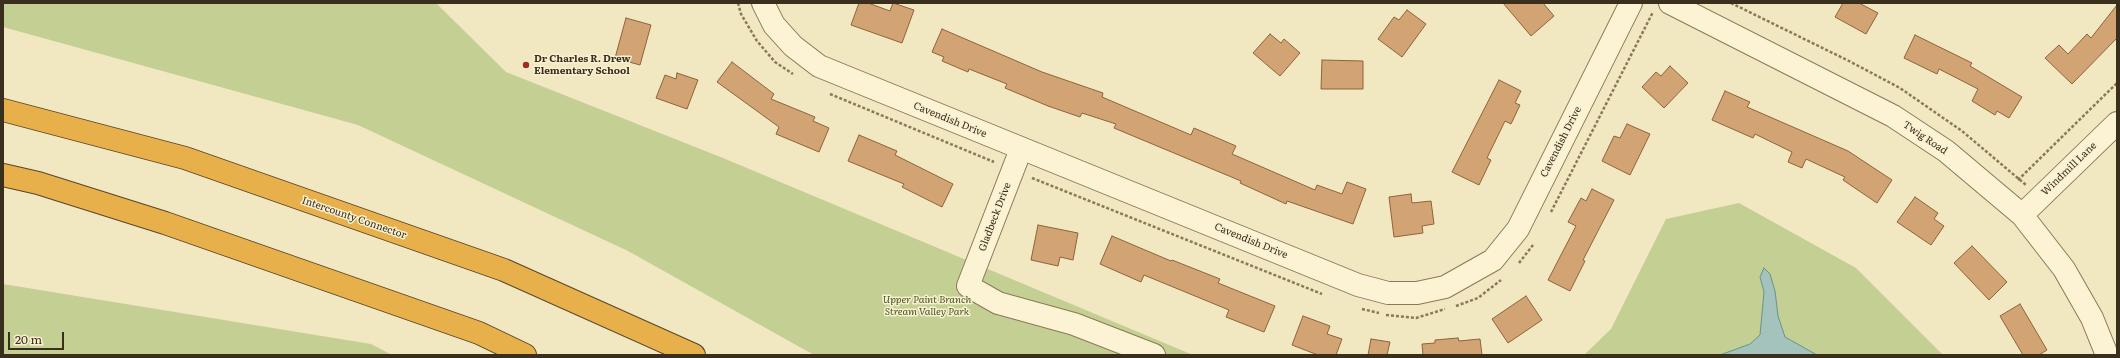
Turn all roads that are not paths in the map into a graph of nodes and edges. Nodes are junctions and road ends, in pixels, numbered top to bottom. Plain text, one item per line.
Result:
1 (762, 3) edge
2 (1631, 3) edge
3 (1663, 6) edge
4 (3, 110) edge
5 (2117, 123) edge
6 (1021, 149) junction
7 (3, 174) edge
8 (2022, 215) junction
9 (526, 355) edge
10 (694, 355) edge
11 (1154, 355) edge
12 (2107, 355) edge

1 - 6 street, Cavendish Drive
2 - 6 street, Cavendish Drive
3 - 8 street, Twig Road
4 - 10 highway, Intercounty Connector
5 - 8 street, Windmill Lane
6 - 11 street, Gladbeck Drive
7 - 9 highway
8 - 12 street, Twig Road

